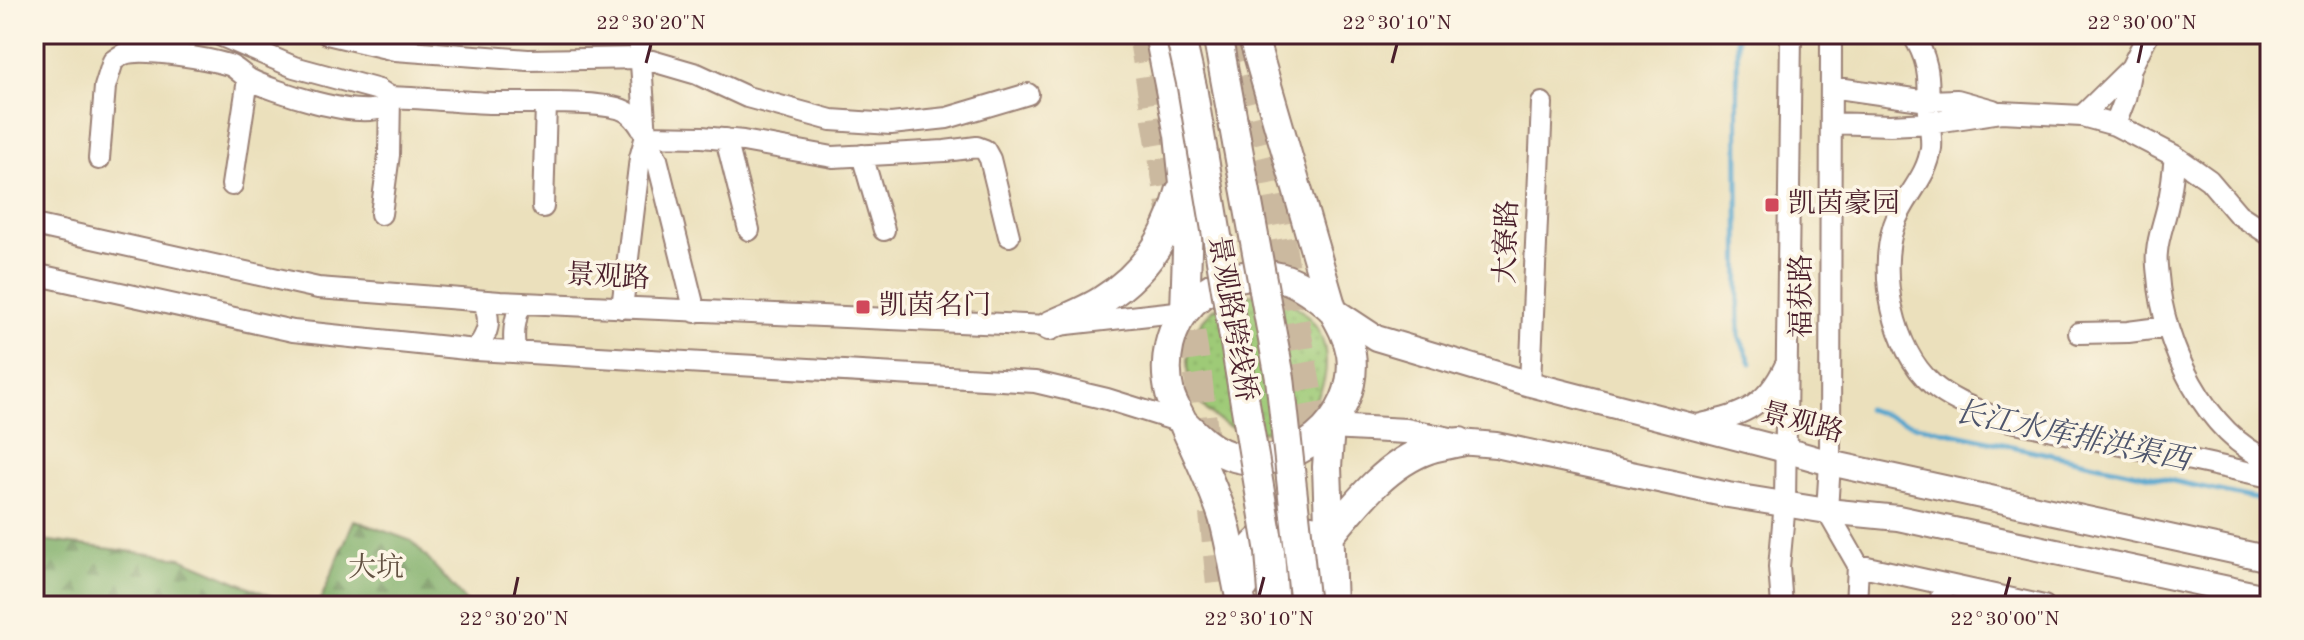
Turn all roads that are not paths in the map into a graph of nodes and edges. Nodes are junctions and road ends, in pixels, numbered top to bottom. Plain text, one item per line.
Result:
1 (217, 34) edge
2 (327, 34) edge
3 (639, 34) edge
4 (1159, 34) edge
5 (1180, 34) edge
6 (1217, 34) edge
7 (1252, 34) edge
8 (1791, 34) edge
9 (1831, 34) edge
10 (1912, 34) edge
11 (2148, 34) edge
12 (642, 58) junction
13 (2131, 68) junction
14 (248, 79) junction
15 (1831, 87) junction
16 (1028, 94) dead end
17 (390, 97) junction
18 (1928, 101) junction
19 (1542, 103) dead end
20 (546, 104) junction
21 (2001, 112) junction
22 (2082, 116) junction
23 (1831, 123) junction
24 (1930, 123) junction
25 (2115, 125) junction
26 (646, 136) junction
27 (726, 139) junction
28 (862, 155) junction
29 (2175, 156) junction
30 (99, 159) dead end
31 (1184, 180) junction
32 (232, 185) dead end
33 (543, 207) dead end
34 (381, 214) dead end
35 (34, 225) edge
36 (749, 230) dead end
37 (884, 230) dead end
38 (2270, 235) edge
39 (1009, 236) dead end
40 (34, 274) edge
41 (484, 301) junction
42 (521, 304) junction
43 (622, 308) junction
44 (1332, 309) junction
45 (1185, 311) junction
46 (695, 312) junction
47 (1049, 326) junction
48 (2167, 327) junction
49 (2079, 333) dead end
50 (476, 350) junction
51 (515, 352) junction
52 (1786, 362) junction
53 (1530, 384) junction
54 (1184, 423) junction
55 (1692, 426) junction
56 (1330, 427) junction
57 (1460, 442) junction
58 (1785, 450) junction
59 (2270, 461) edge
60 (1830, 463) junction
61 (2270, 477) edge
62 (1785, 503) junction
63 (1827, 511) junction
64 (1331, 534) junction
65 (2270, 559) edge
66 (1858, 565) junction
67 (1943, 584) junction
68 (1331, 594) edge
69 (2270, 598) edge
70 (1243, 606) edge
71 (1274, 606) edge
72 (1305, 606) edge
73 (1782, 606) edge
74 (1856, 606) edge
75 (1940, 606) edge
76 (2044, 606) edge

1 - 17 street
2 - 12 street
3 - 12 street
4 - 31 highway
5 - 71 highway, 景观路跨线桥, bridge
6 - 72 highway, 景观路跨线桥, bridge
7 - 44 highway
8 - 52 street, 福获路
9 - 15 street, 福获路
10 - 18 street
11 - 13 street
12 - 16 street
12 - 26 street
13 - 22 street
13 - 25 street
14 - 17 street
14 - 30 street
14 - 32 street
15 - 18 street
15 - 23 street, 福获路
17 - 20 street
17 - 34 street
18 - 21 street
18 - 24 street
19 - 53 street, 大寮路
20 - 26 street
20 - 33 street
21 - 22 street
21 - 24 street
22 - 25 street
23 - 24 street
23 - 60 street, 福获路
24 - 61 street
25 - 29 street
26 - 27 street
26 - 43 street
26 - 46 street
27 - 28 street
27 - 36 street
28 - 37 street
28 - 39 street
29 - 38 street
29 - 48 street
31 - 45 highway
31 - 47 highway
35 - 41 street, 景观路
40 - 50 street
41 - 42 street, 景观路
41 - 50 street
42 - 43 street, 景观路
42 - 51 street
43 - 46 street, 景观路
44 - 45 highway
44 - 53 main road, 景观路
44 - 56 highway
45 - 47 street, 景观路
45 - 54 highway
46 - 47 street, 景观路
48 - 49 street
48 - 59 street
50 - 51 street
51 - 54 street
52 - 55 street
52 - 58 street, 福获路
53 - 55 main road, 景观路
54 - 56 highway
54 - 70 highway
55 - 58 main road, 景观路
56 - 57 main road
56 - 64 highway
57 - 62 main road
57 - 64 highway
58 - 60 main road, 景观路
58 - 62 street, 福获路
60 - 63 street, 福获路
60 - 65 main road, 景观路
62 - 63 main road
62 - 73 street
63 - 66 street
63 - 69 main road
64 - 68 highway
66 - 67 street
66 - 74 street
67 - 75 street
67 - 76 street
68 - 70 highway

